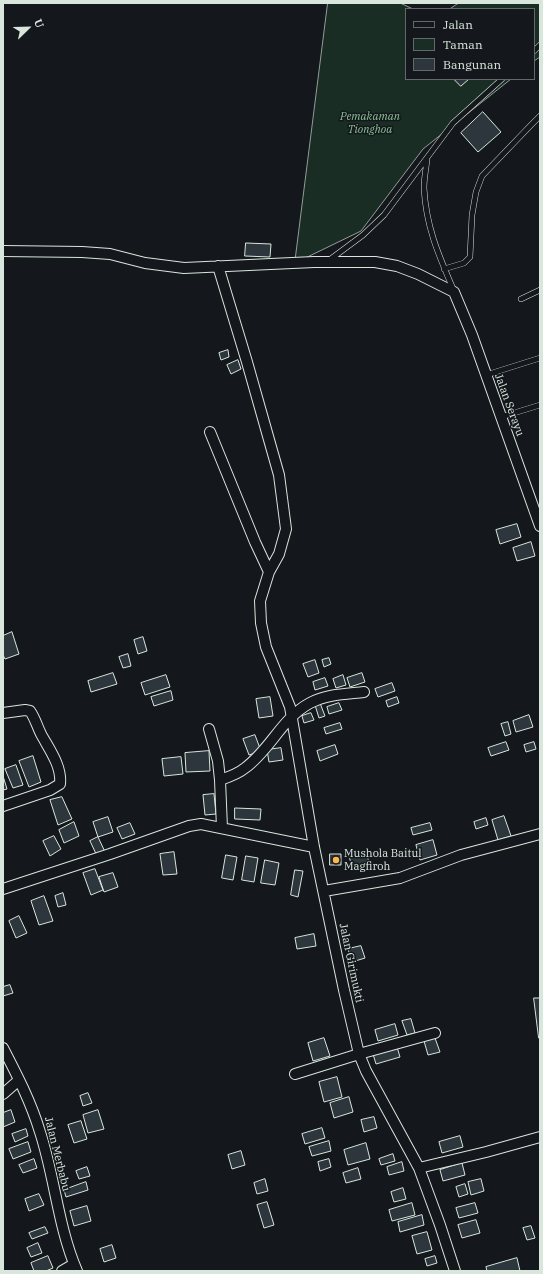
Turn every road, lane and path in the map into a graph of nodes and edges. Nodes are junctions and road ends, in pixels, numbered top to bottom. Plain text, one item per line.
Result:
1 (501, 80) edge
2 (540, 116) edge
3 (427, 159) junction
4 (3, 251) edge
5 (327, 263) junction
6 (218, 266) junction
7 (444, 269) junction
8 (540, 290) edge
9 (454, 292) junction
10 (520, 299) dead end
11 (540, 358) edge
12 (486, 375) junction
13 (540, 405) edge
14 (501, 416) junction
15 (210, 432) dead end
16 (538, 514) edge
17 (540, 526) edge
18 (269, 572) junction
19 (364, 692) dead end
20 (3, 713) edge
21 (292, 716) junction
22 (209, 729) dead end
23 (220, 780) junction
24 (3, 806) edge
25 (222, 828) junction
26 (540, 834) edge
27 (314, 847) junction
28 (3, 889) edge
29 (324, 891) junction
30 (436, 1033) dead end
31 (3, 1048) edge
32 (359, 1054) junction
33 (295, 1074) dead end
34 (19, 1080) junction
35 (3, 1094) edge
36 (540, 1137) edge
37 (419, 1168) junction
38 (76, 1268) edge
39 (62, 1271) edge
40 (455, 1271) edge

1 - 3 lane
2 - 7 lane
3 - 5 lane
3 - 7 lane
4 - 6 street
5 - 6 street
5 - 9 street
6 - 18 street, Jalan Girimukti
7 - 9 lane
8 - 10 lane
9 - 12 street, Jalan Serayu
11 - 12 lane
12 - 14 street, Jalan Serayu
13 - 14 lane
14 - 16 street, Jalan Serayu
15 - 18 street
16 - 17 street, Jalan Serayu
18 - 21 street, Jalan Girimukti
19 - 21 street
20 - 24 street
21 - 23 street
21 - 27 street, Jalan Girimukti
22 - 23 street
23 - 25 street
25 - 27 street
25 - 28 street
26 - 29 street
27 - 29 street, Jalan Girimukti
29 - 32 street, Jalan Girimukti
30 - 32 street
31 - 34 street, Jalan Merbabu
32 - 33 street
32 - 37 street, Jalan Girimukti
34 - 35 street
34 - 38 street, Jalan Merbabu
36 - 37 street
37 - 40 street, Jalan Girimukti
38 - 39 street

